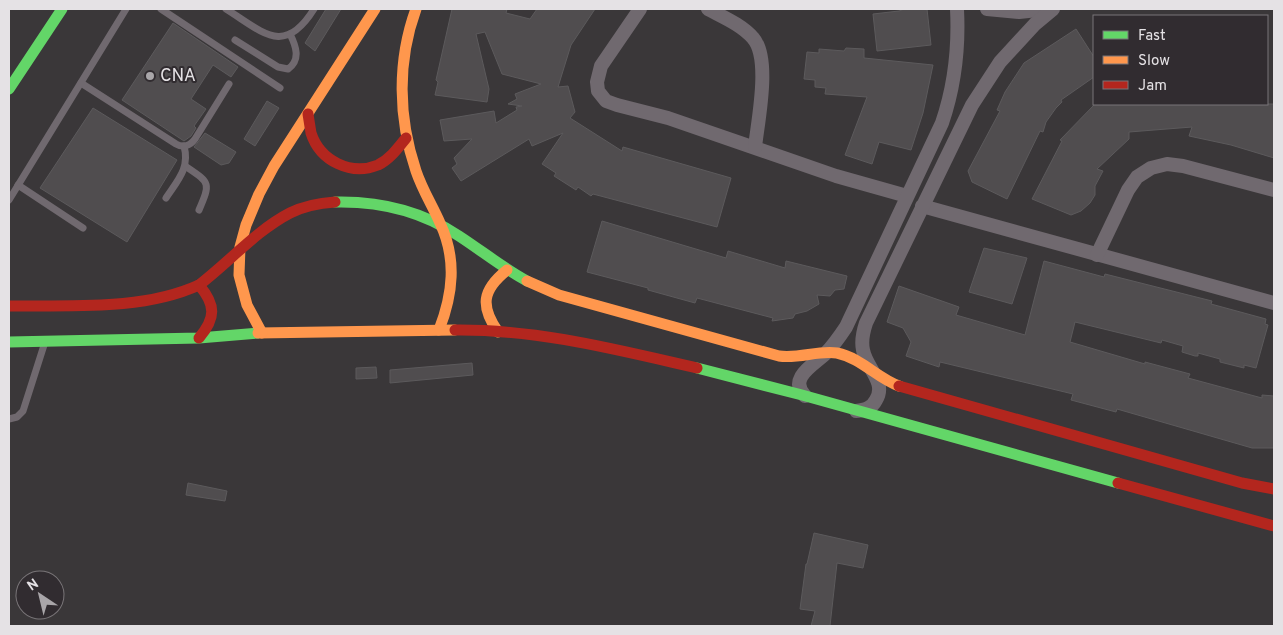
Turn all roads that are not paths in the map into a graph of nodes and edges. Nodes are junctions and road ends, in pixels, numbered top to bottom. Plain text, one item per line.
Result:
1 (62, 9) edge
2 (126, 9) edge
3 (161, 9) edge
4 (226, 9) edge
5 (314, 9) edge
6 (375, 9) edge
7 (416, 9) edge
8 (640, 9) edge
9 (708, 9) edge
10 (957, 9) edge
11 (987, 9) edge
12 (1047, 9) edge
13 (1052, 9) edge
14 (290, 34) junction
15 (235, 40) dead end
16 (81, 83) junction
17 (229, 84) dead end
18 (280, 88) dead end
19 (9, 89) edge
20 (308, 114) junction
21 (406, 138) junction
22 (184, 146) junction
23 (755, 147) junction
24 (185, 166) junction
25 (18, 185) junction
26 (1274, 190) edge
27 (907, 196) junction
28 (166, 198) dead end
29 (9, 200) edge
30 (922, 206) junction
31 (199, 210) dead end
32 (442, 225) junction
33 (83, 228) dead end
34 (239, 253) junction
35 (1097, 255) junction
36 (506, 270) junction
37 (199, 285) junction
38 (12, 294) dead end
39 (1274, 303) edge
40 (9, 306) edge
41 (26, 306) junction
42 (439, 330) junction
43 (498, 332) junction
44 (262, 333) junction
45 (199, 338) junction
46 (46, 341) junction
47 (9, 342) edge
48 (827, 352) junction
49 (874, 374) junction
50 (805, 396) junction
51 (856, 411) junction
52 (9, 419) edge
53 (1274, 489) edge
54 (1274, 526) edge

1 - 19 main road
2 - 16 lane
3 - 18 lane
4 - 14 lane
5 - 14 lane
6 - 20 main road
7 - 21 main road
8 - 23 street
9 - 23 street
10 - 27 street
11 - 12 street
13 - 30 street
14 - 15 lane
16 - 22 lane
16 - 25 lane
17 - 22 lane
20 - 21 main road
20 - 34 main road
21 - 32 main road
22 - 24 lane
23 - 27 street
24 - 28 lane
24 - 31 lane
25 - 29 lane
25 - 33 lane
26 - 35 street
27 - 48 street
30 - 35 street
30 - 49 street
32 - 34 main road
32 - 36 main road
32 - 42 main road
34 - 37 main road
34 - 44 main road
35 - 39 street
36 - 43 main road
36 - 48 main road
37 - 41 main road
37 - 45 main road
38 - 41 main road
40 - 41 main road
42 - 43 main road
42 - 44 main road
43 - 50 main road
44 - 45 main road
45 - 46 main road
46 - 47 main road
46 - 52 lane
48 - 49 main road
48 - 50 street
49 - 51 street
49 - 53 main road
50 - 51 main road
51 - 54 main road

